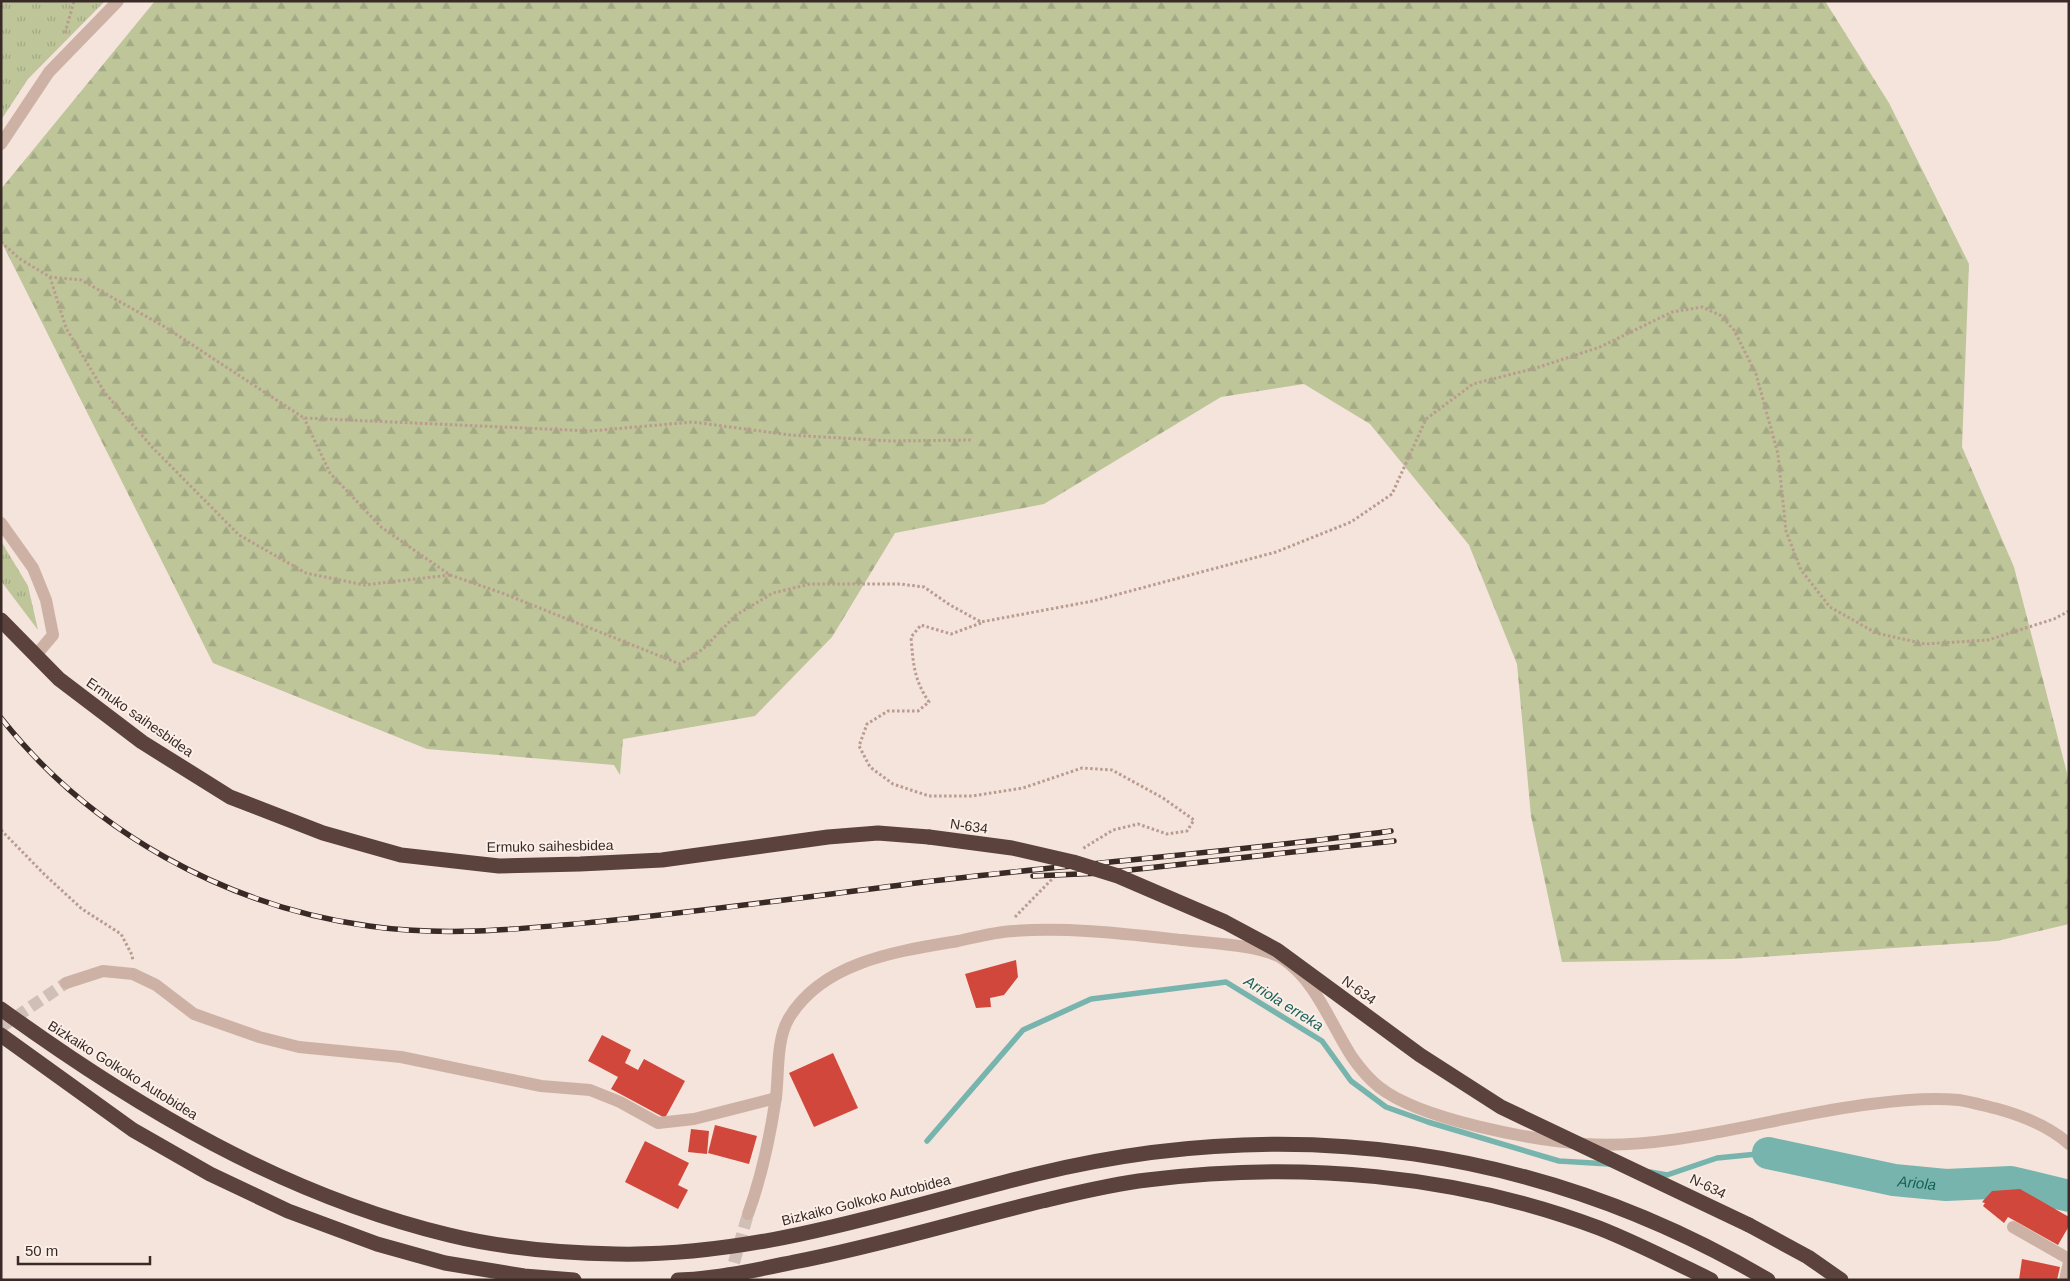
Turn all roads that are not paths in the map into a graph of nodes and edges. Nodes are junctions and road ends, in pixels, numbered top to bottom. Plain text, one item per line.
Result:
1 (118, 1) edge
2 (1, 144) edge
3 (1, 523) edge
4 (1, 620) edge
5 (36, 655) junction
6 (929, 837) joint
7 (66, 983) tunnel mouth
8 (1, 1009) edge
9 (1, 1036) edge
10 (776, 1098) junction
11 (2069, 1144) edge
12 (748, 1214) tunnel mouth
13 (2013, 1227) dead end
14 (2069, 1260) edge
15 (574, 1280) edge
16 (678, 1280) edge
17 (1710, 1280) edge
18 (1768, 1280) edge
19 (1841, 1280) edge
20 (2065, 1280) edge

1 - 2 street
3 - 5 street
4 - 5 highway, Ermuko saihesbidea
5 - 6 highway, Ermuko saihesbidea
6 - 19 highway, N-634, bridge
7 - 10 street
8 - 18 highway, Bizkaiko Golkoko Autobidea
9 - 15 highway
10 - 11 street
10 - 12 street
13 - 14 street
14 - 20 street
16 - 17 highway

